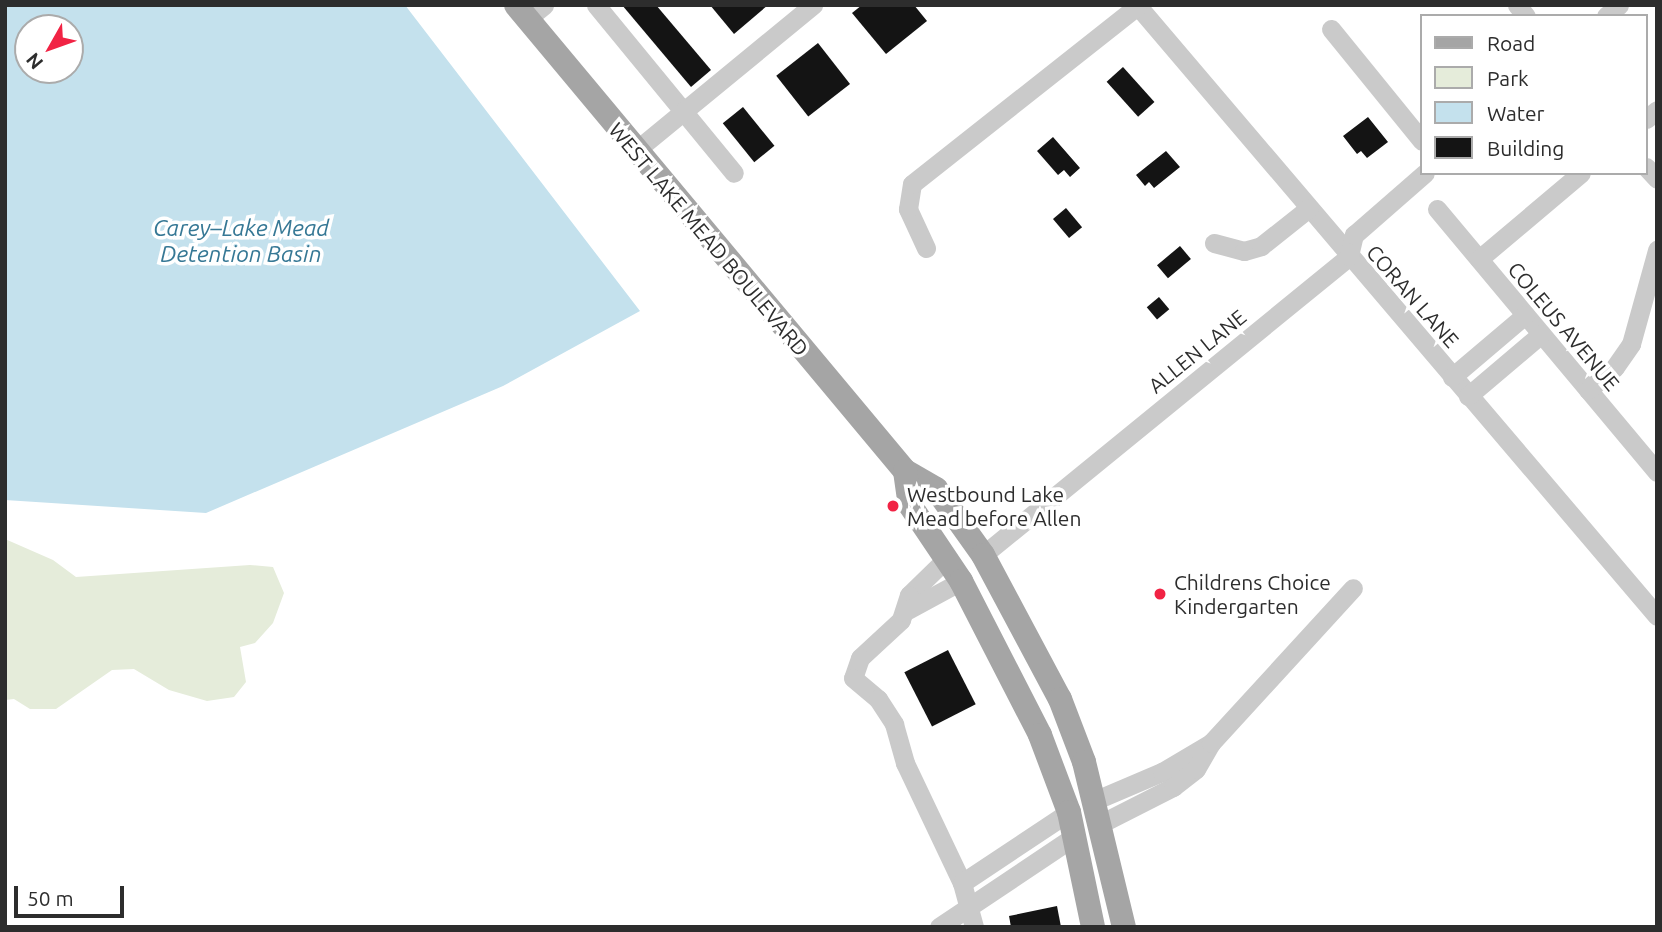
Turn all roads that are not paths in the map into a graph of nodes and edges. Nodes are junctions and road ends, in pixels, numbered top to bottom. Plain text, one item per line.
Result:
1 (596, 5) edge
2 (813, 5) edge
3 (1137, 6) edge
4 (529, 10) edge
5 (1331, 29) dead end
6 (684, 111) junction
7 (1420, 139) edge
8 (634, 152) junction
9 (734, 173) dead end
10 (1423, 175) edge
11 (1579, 175) edge
12 (1309, 208) junction
13 (1437, 209) dead end
14 (1214, 243) dead end
15 (926, 248) dead end
16 (1657, 250) edge
17 (1349, 256) junction
18 (1479, 259) junction
19 (1525, 315) junction
20 (1541, 334) junction
21 (1452, 377) junction
22 (1588, 390) junction
23 (1468, 396) junction
24 (905, 471) junction
25 (1657, 472) edge
26 (983, 555) junction
27 (947, 558) junction
28 (961, 581) junction
29 (1353, 588) dead end
30 (904, 612) junction
31 (1657, 616) edge
32 (1099, 811) junction
33 (1069, 812) junction
34 (1075, 836) junction
35 (962, 883) junction
36 (967, 904) junction
37 (939, 927) edge
38 (974, 927) edge
39 (1093, 927) edge
40 (1124, 927) edge

1 - 6 street
2 - 6 street
3 - 12 street, CORAN LANE
3 - 15 street
4 - 8 main road, WEST LAKE MEAD BOULEVARD
5 - 7 street
6 - 8 street
6 - 9 street
8 - 24 main road, WEST LAKE MEAD BOULEVARD
10 - 17 street, ALLEN LANE
11 - 18 street
12 - 14 street
12 - 17 street, CORAN LANE
13 - 18 street, COLEUS AVENUE
16 - 22 street
17 - 21 street, CORAN LANE
17 - 26 street, ALLEN LANE
18 - 19 street, COLEUS AVENUE
19 - 20 street, COLEUS AVENUE
19 - 21 street
20 - 22 street, COLEUS AVENUE
20 - 23 street
21 - 23 street, CORAN LANE
22 - 25 street, COLEUS AVENUE
23 - 31 street, CORAN LANE
24 - 26 main road, WEST LAKE MEAD BOULEVARD
24 - 27 main road
26 - 32 main road, WEST LAKE MEAD BOULEVARD
27 - 28 main road
27 - 30 street
28 - 30 street
28 - 33 main road
29 - 32 street
30 - 35 street
32 - 33 main road
32 - 34 main road
32 - 40 main road, WEST LAKE MEAD BOULEVARD
33 - 34 main road
33 - 35 street
34 - 36 street
34 - 39 main road
35 - 36 street
36 - 37 street
36 - 38 street

